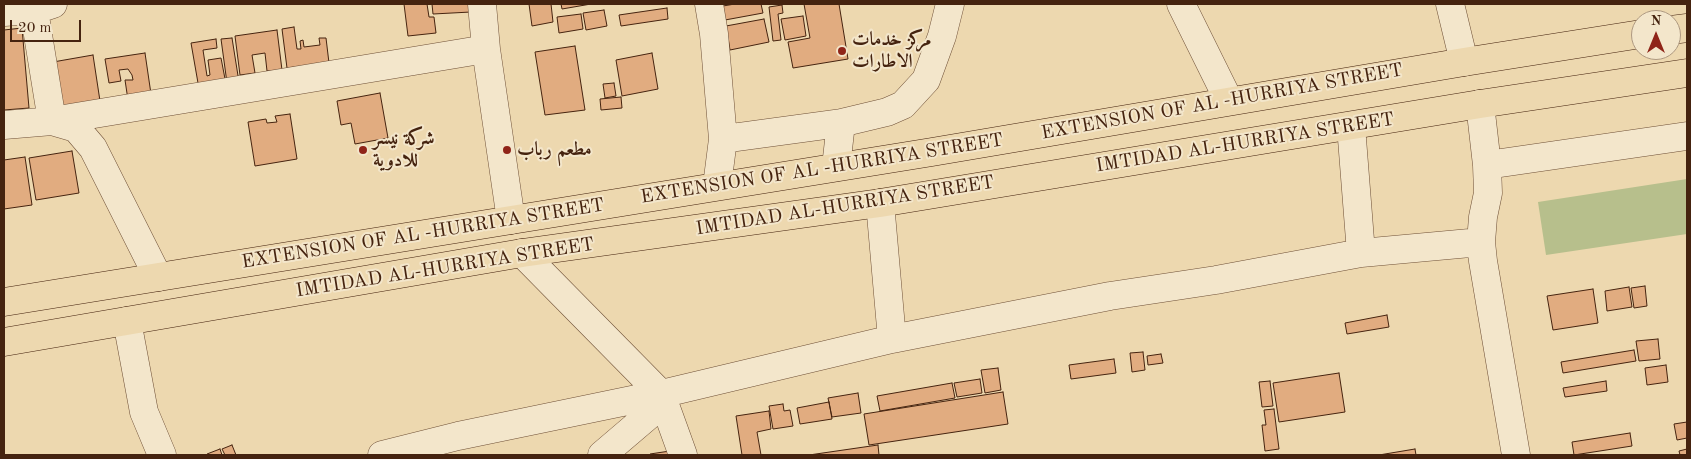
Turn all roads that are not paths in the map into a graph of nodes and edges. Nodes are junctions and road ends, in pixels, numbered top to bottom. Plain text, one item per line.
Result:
1 (482, 4) edge
2 (709, 4) edge
3 (950, 4) edge
4 (1181, 4) edge
5 (1450, 4) edge
6 (40, 6) edge
7 (4, 12) edge
8 (1631, 36) edge
9 (486, 49) junction
10 (1464, 62) junction
11 (1687, 73) edge
12 (1229, 101) junction
13 (1480, 104) junction
14 (52, 121) junction
15 (841, 123) junction
16 (4, 125) edge
17 (1351, 126) junction
18 (1687, 136) edge
19 (723, 139) junction
20 (932, 152) junction
21 (1487, 165) junction
22 (836, 166) junction
23 (717, 186) junction
24 (940, 193) junction
25 (880, 202) junction
26 (511, 220) junction
27 (1481, 242) junction
28 (522, 253) junction
29 (1361, 253) junction
30 (158, 277) junction
31 (4, 302) edge
32 (127, 321) junction
33 (892, 340) junction
34 (4, 342) edge
35 (662, 399) junction
36 (162, 455) edge
37 (382, 455) edge
38 (602, 455) edge
39 (682, 455) edge
40 (1516, 455) edge

1 - 9 street
2 - 19 street
3 - 15 street
4 - 12 street
5 - 10 street
6 - 7 street
6 - 14 street
8 - 10 main road, EXTENSION OF AL -HURRIYA STREET
9 - 14 street
9 - 26 street
10 - 12 main road, EXTENSION OF AL -HURRIYA STREET
11 - 13 main road, IMTIDAD AL-HURRIYA STREET
12 - 20 main road, EXTENSION OF AL -HURRIYA STREET
13 - 17 main road, IMTIDAD AL-HURRIYA STREET
13 - 21 street
14 - 16 street
14 - 30 street
15 - 19 street
15 - 22 street
17 - 24 main road, IMTIDAD AL-HURRIYA STREET
17 - 29 street
18 - 21 street
19 - 23 street
20 - 22 main road, EXTENSION OF AL -HURRIYA STREET
20 - 24 main road
21 - 27 street
22 - 23 main road, EXTENSION OF AL -HURRIYA STREET
23 - 26 main road, EXTENSION OF AL -HURRIYA STREET
24 - 25 main road, IMTIDAD AL-HURRIYA STREET
25 - 28 main road, IMTIDAD AL-HURRIYA STREET
25 - 33 street
26 - 30 main road, EXTENSION OF AL -HURRIYA STREET
27 - 29 street
27 - 40 street
28 - 32 main road, IMTIDAD AL-HURRIYA STREET
28 - 35 street
29 - 33 street
30 - 31 main road, EXTENSION OF AL -HURRIYA STREET
32 - 34 main road, IMTIDAD AL-HURRIYA STREET
32 - 36 street
33 - 35 street
35 - 37 street
35 - 38 street
35 - 39 street

